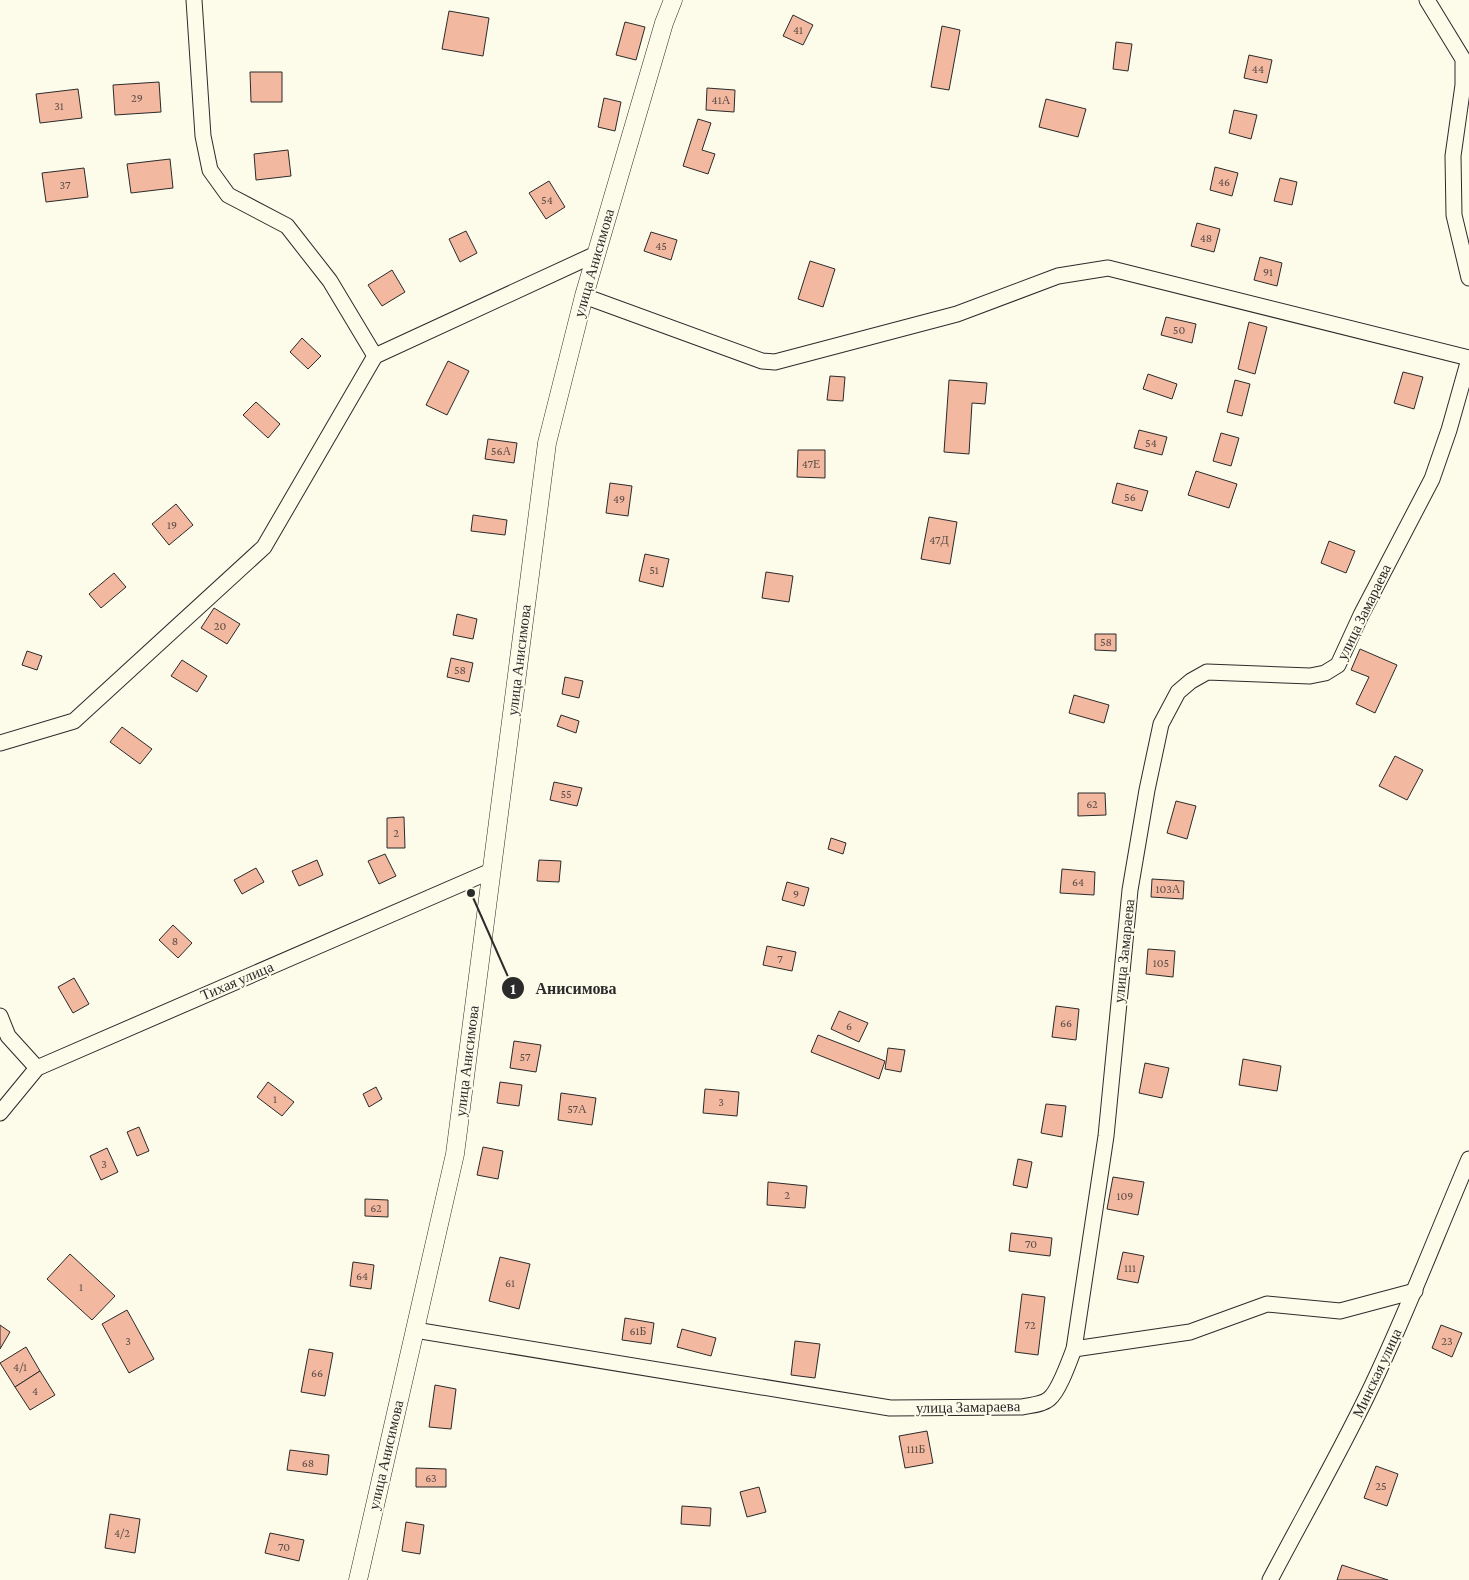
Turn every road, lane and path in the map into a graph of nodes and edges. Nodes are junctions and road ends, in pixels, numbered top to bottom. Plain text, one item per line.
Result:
1 (194, 0) edge
2 (673, 0) edge
3 (1428, 0) edge
4 (596, 254) junction
5 (1469, 278) edge
6 (584, 296) junction
7 (375, 356) junction
8 (1469, 359) edge
9 (0, 743) edge
10 (491, 871) junction
11 (0, 1016) edge
12 (37, 1068) junction
13 (0, 1113) edge
14 (1469, 1159) edge
15 (1415, 1290) junction
16 (415, 1330) junction
17 (1074, 1349) junction
18 (358, 1580) edge
19 (1270, 1580) edge

1 - 7 street
2 - 4 street, улица Анисимова
3 - 5 street
4 - 6 street, улица Анисимова
4 - 7 street
6 - 8 street
6 - 10 street, улица Анисимова
7 - 9 street
8 - 17 street, улица Замараева
10 - 12 street, Тихая улица
10 - 16 street, улица Анисимова
11 - 12 street
12 - 13 street, Тихая улица
14 - 15 street, Минская улица
15 - 17 street
15 - 19 street, Минская улица
16 - 17 street, улица Замараева
16 - 18 street, улица Анисимова

